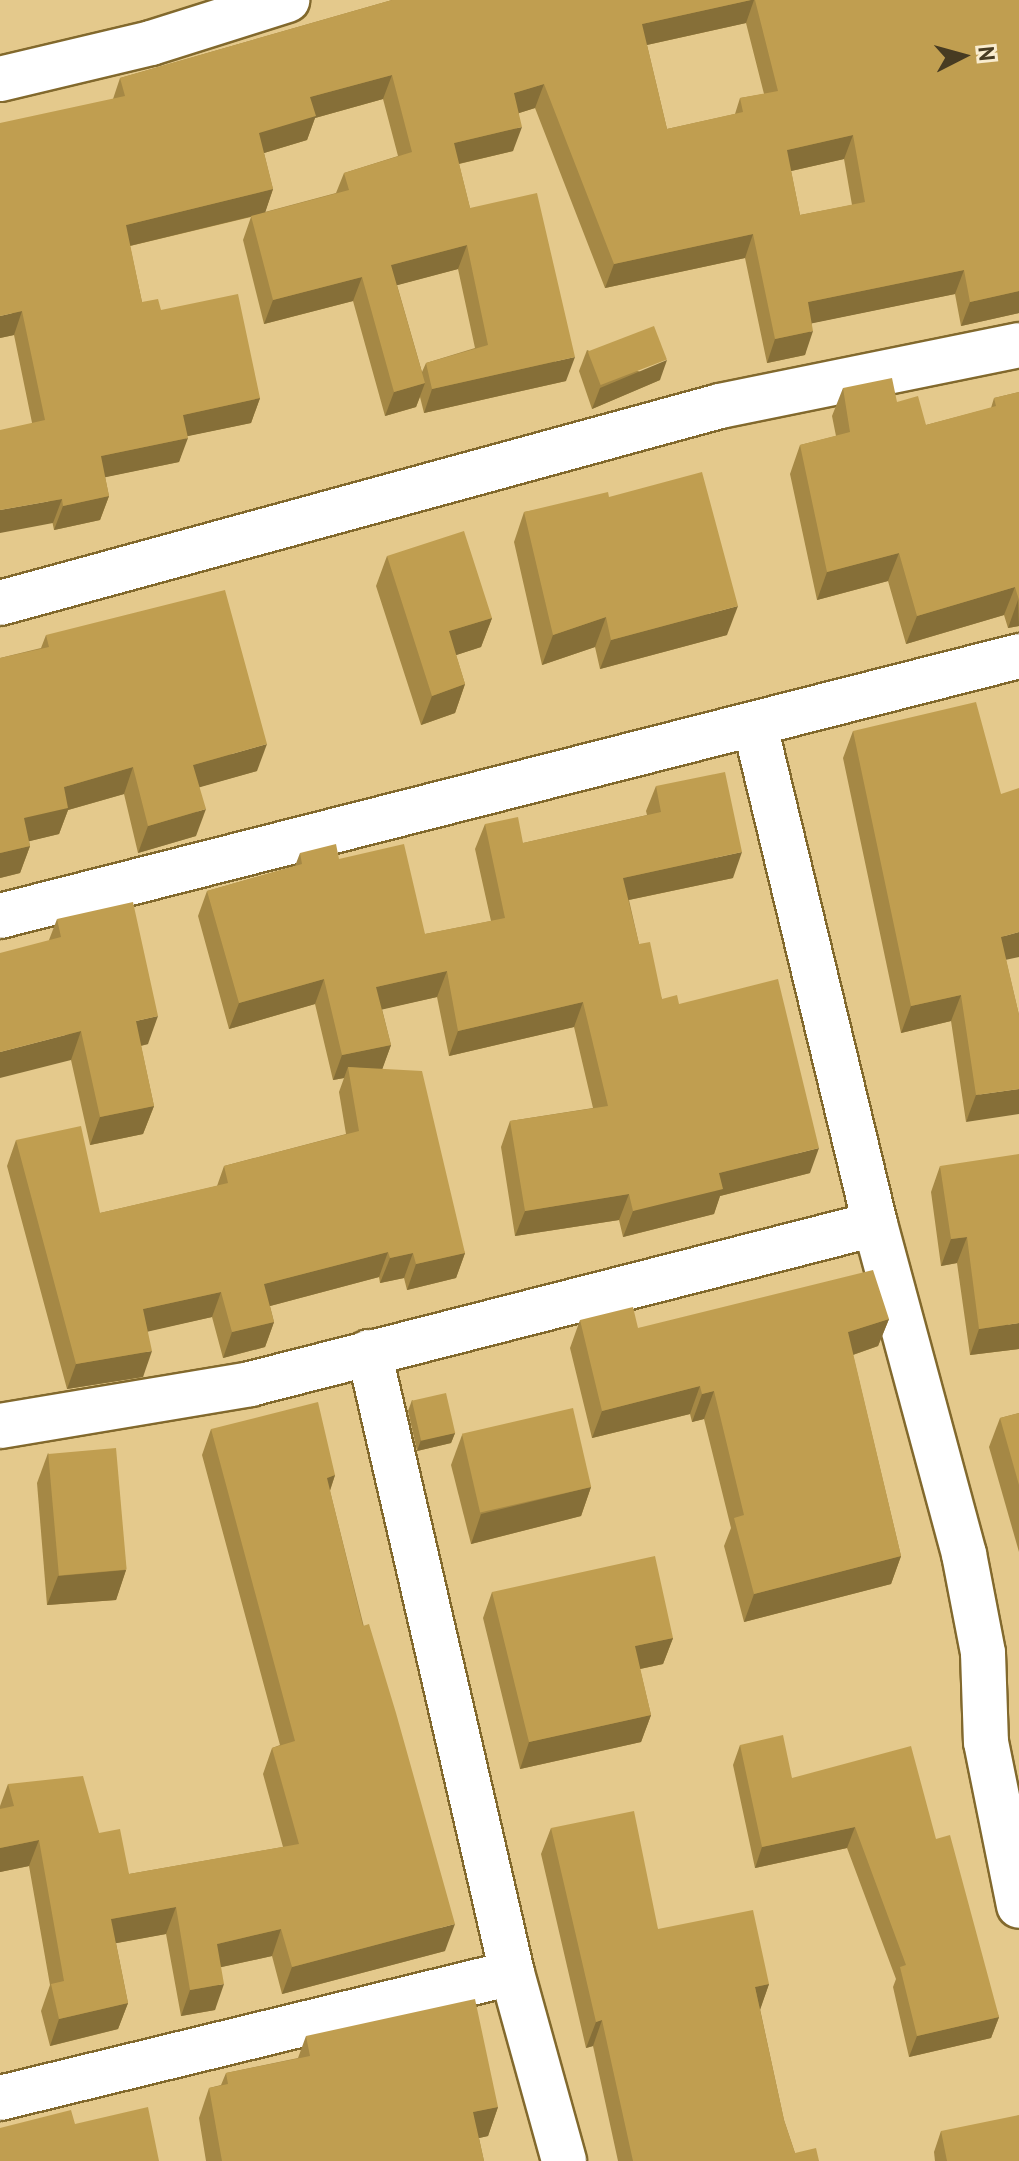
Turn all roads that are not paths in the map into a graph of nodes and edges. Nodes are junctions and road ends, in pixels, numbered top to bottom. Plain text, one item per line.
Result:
1 (287, 0) edge
2 (0, 79) edge
3 (1019, 345) edge
4 (0, 603) edge
5 (1019, 656) edge
6 (755, 726) junction
7 (0, 916) edge
8 (875, 1224) junction
9 (369, 1352) junction
10 (0, 1426) edge
11 (1019, 1906) edge
12 (512, 1973) junction
13 (0, 2098) edge
14 (564, 2161) edge

1 - 2 street
3 - 4 street
5 - 6 street
6 - 7 street
6 - 8 street
8 - 9 street
8 - 11 street
9 - 10 street
9 - 12 street
12 - 13 street
12 - 14 street

